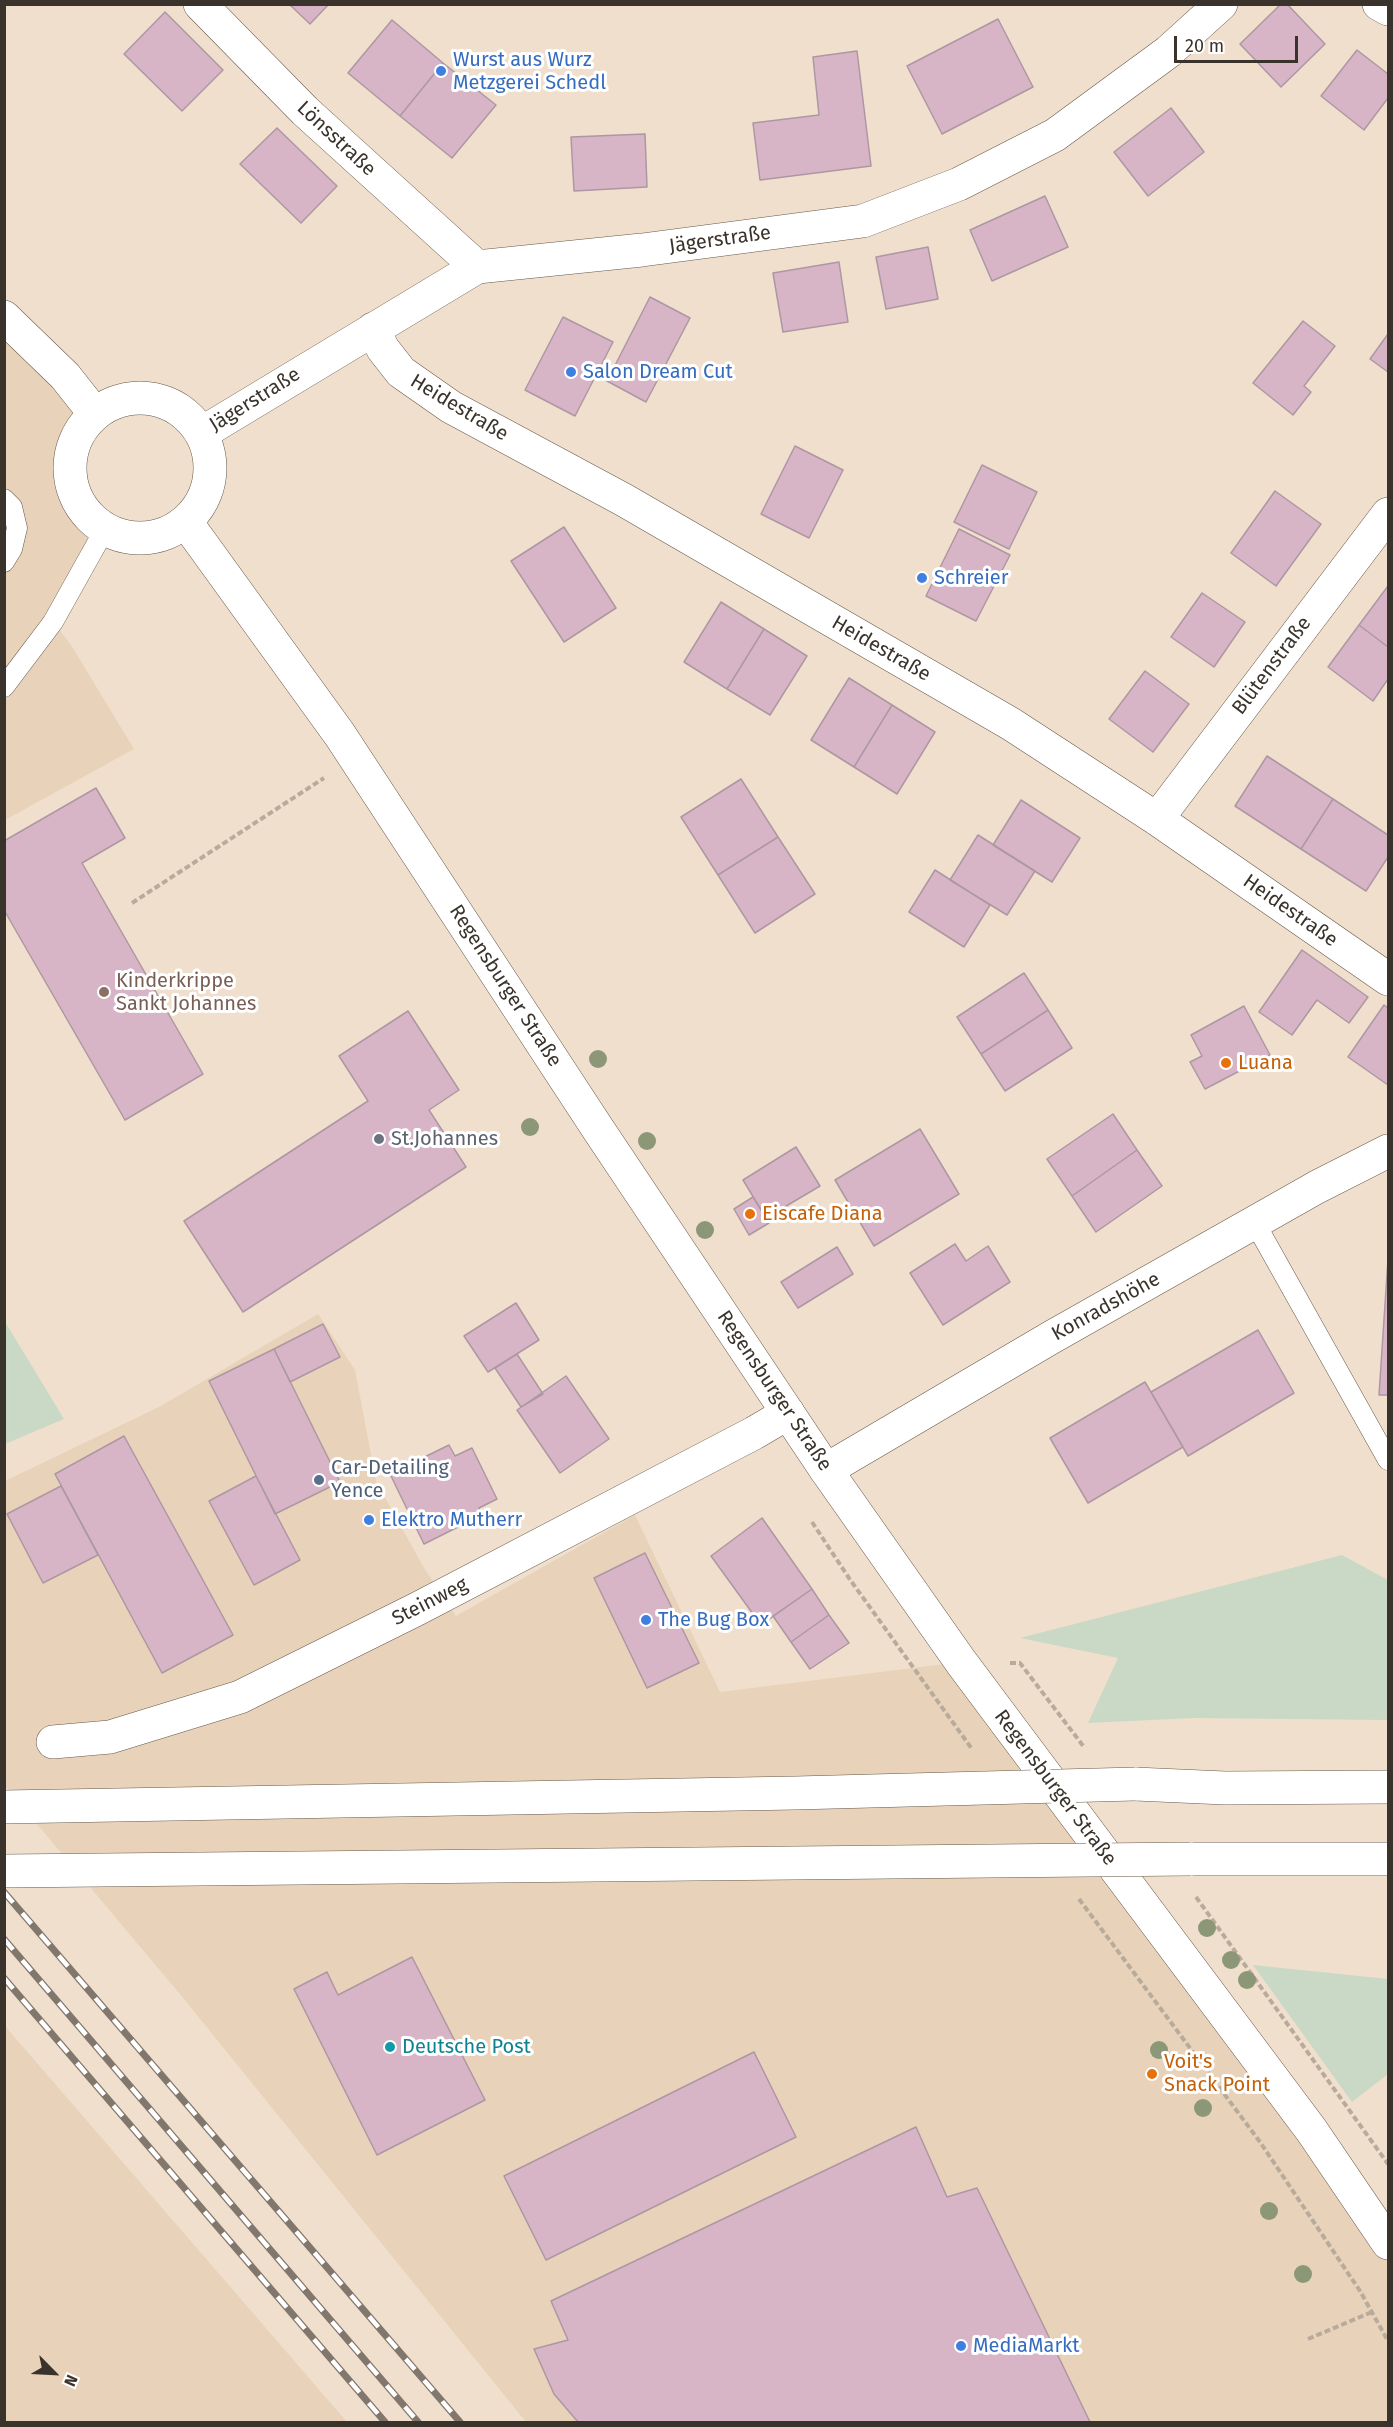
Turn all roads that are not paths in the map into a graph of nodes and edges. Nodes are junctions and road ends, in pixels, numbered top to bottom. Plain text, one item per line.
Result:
1 (200, 4) edge
2 (1221, 4) edge
3 (1379, 4) edge
4 (1389, 9) edge
5 (477, 267) junction
6 (4, 316) edge
7 (373, 329) junction
8 (95, 414) junction
9 (202, 433) junction
10 (4, 499) edge
11 (1389, 514) edge
12 (186, 522) junction
13 (105, 529) junction
14 (4, 562) edge
15 (4, 687) edge
16 (1157, 819) junction
17 (1389, 979) edge
18 (1389, 1151) edge
19 (1255, 1223) junction
20 (788, 1413) junction
21 (1389, 1460) edge
22 (826, 1470) junction
23 (53, 1742) dead end
24 (1389, 1787) edge
25 (4, 1807) edge
26 (1389, 1859) edge
27 (4, 1871) edge
28 (1389, 2242) edge

1 - 5 main road, Lönsstraße
2 - 5 main road, Jägerstraße
3 - 4 main road
5 - 7 main road, Jägerstraße
6 - 8 main road
7 - 9 main road, Jägerstraße
7 - 16 main road, Heidestraße
8 - 9 main road
8 - 13 main road
9 - 12 main road
10 - 14 lane
11 - 16 main road, Blütenstraße
12 - 13 main road
12 - 20 main road, Regensburger Straße
13 - 15 lane
16 - 17 main road, Heidestraße
18 - 19 main road, Konradshöhe
19 - 21 lane
19 - 22 main road, Konradshöhe
20 - 22 main road, Regensburger Straße
20 - 23 main road, Steinweg
22 - 28 main road, Regensburger Straße
24 - 25 main road, bridge
26 - 27 main road, bridge

